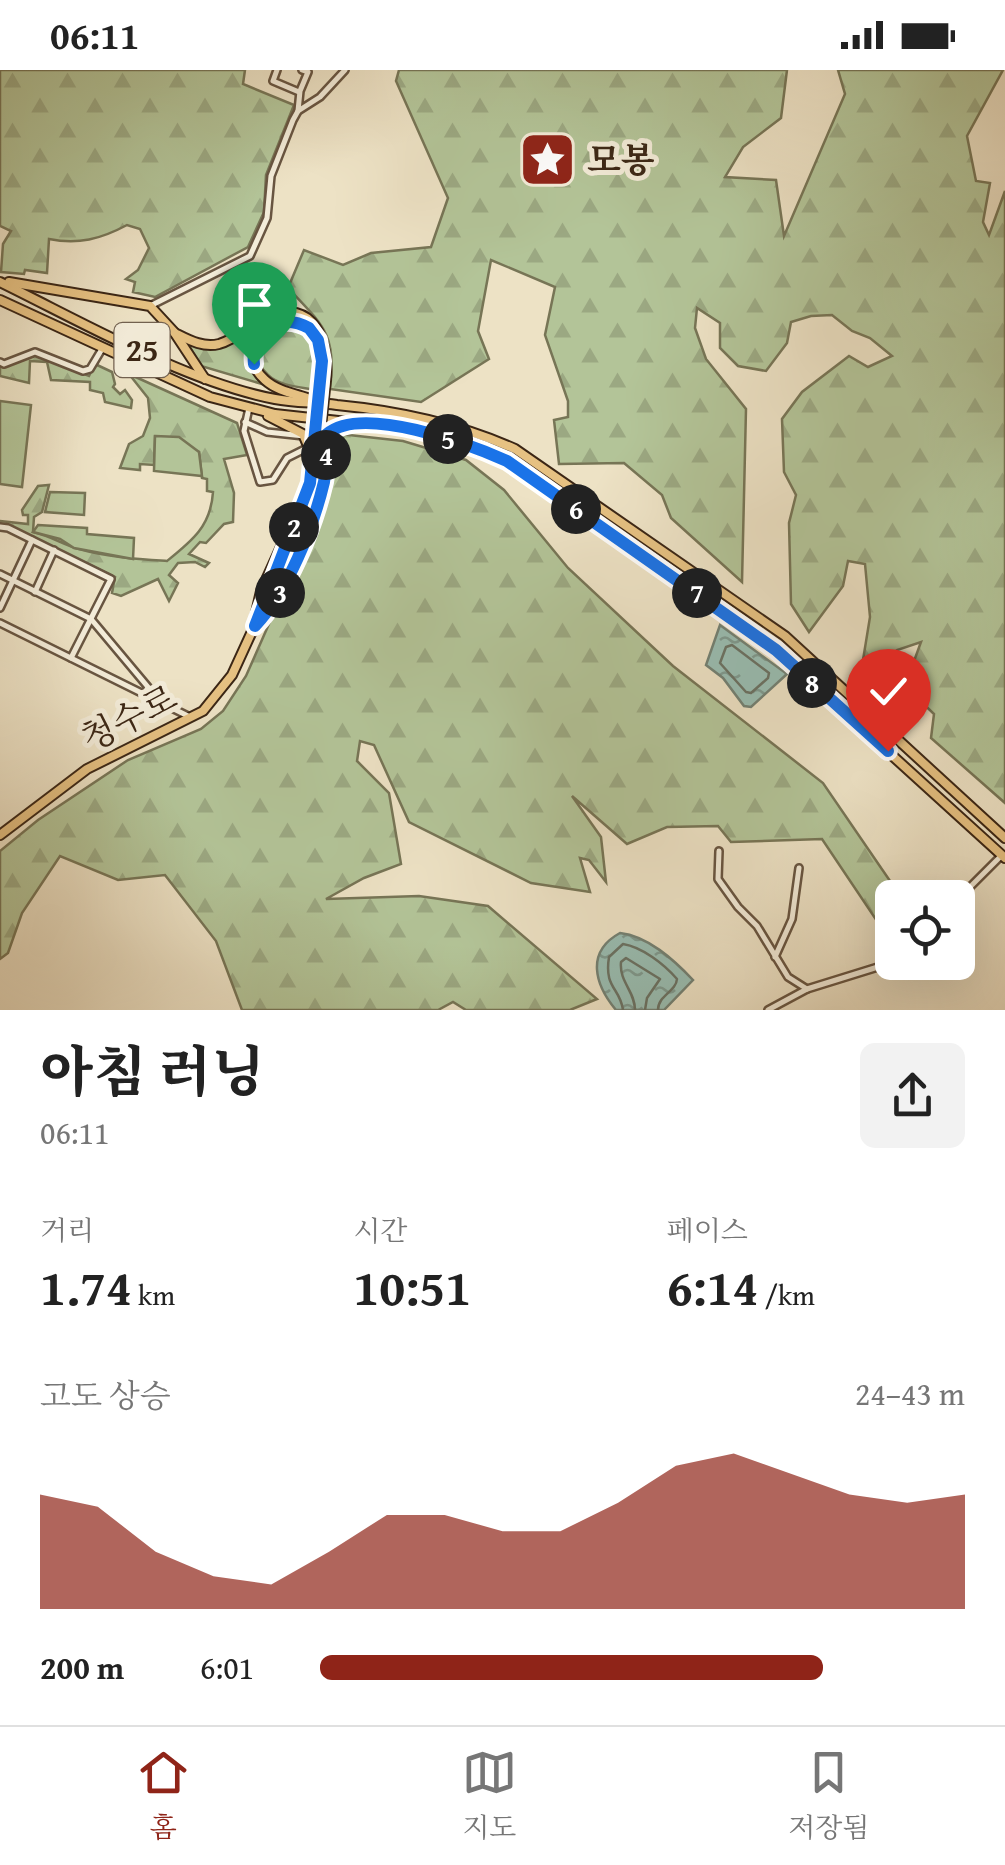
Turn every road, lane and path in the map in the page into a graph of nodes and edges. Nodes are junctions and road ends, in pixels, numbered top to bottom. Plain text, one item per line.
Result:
1 (277, 70) edge
2 (302, 70) edge
3 (345, 70) edge
4 (300, 92) junction
5 (298, 111) junction
6 (0, 281) edge
7 (0, 300) edge
8 (150, 306) junction
9 (174, 332) junction
10 (102, 349) junction
11 (0, 362) edge
12 (323, 378) junction
13 (205, 379) junction
14 (335, 404) junction
15 (252, 408) junction
16 (245, 422) junction
17 (353, 422) junction
18 (305, 436) junction
19 (310, 446) junction
20 (0, 528) edge
21 (32, 540) junction
22 (54, 550) junction
23 (0, 574) edge
24 (13, 581) junction
25 (277, 586) junction
26 (35, 592) junction
27 (0, 608) edge
28 (91, 620) junction
29 (0, 623) edge
30 (255, 626) junction
31 (71, 659) junction
32 (144, 695) junction
33 (192, 718) junction
34 (0, 836) edge
35 (1005, 838) edge
36 (719, 851) dead end
37 (1003, 856) edge
38 (800, 868) dead end
39 (975, 883) edge
40 (775, 957) junction
41 (875, 968) edge
42 (807, 989) junction
43 (768, 1010) edge

1 - 4 street
2 - 4 street
3 - 5 street
4 - 5 street
5 - 8 street
6 - 8 main road
6 - 13 main road, 25
7 - 10 main road, 25
8 - 9 main road
9 - 12 main road
9 - 13 main road
10 - 11 street
10 - 15 main road, 25
12 - 14 main road
12 - 25 main road, bridge
13 - 14 main road, 25
14 - 35 main road, 25
15 - 16 street
15 - 17 main road, 25
15 - 18 main road
16 - 18 street
16 - 19 street
17 - 25 main road
17 - 37 main road, 25
18 - 19 main road
19 - 30 main road, 청수로
20 - 21 street
21 - 22 street
21 - 24 street
22 - 26 street
22 - 28 street
23 - 24 street
24 - 26 street
24 - 27 street
25 - 30 main road, 청수로
25 - 30 main road
26 - 28 street
28 - 31 street
28 - 32 street
29 - 31 street
30 - 33 main road, 청수로
31 - 32 street
32 - 33 street
33 - 34 main road, 청수로
36 - 40 street
37 - 39 street
38 - 40 street
40 - 42 street
41 - 42 street
42 - 43 street

